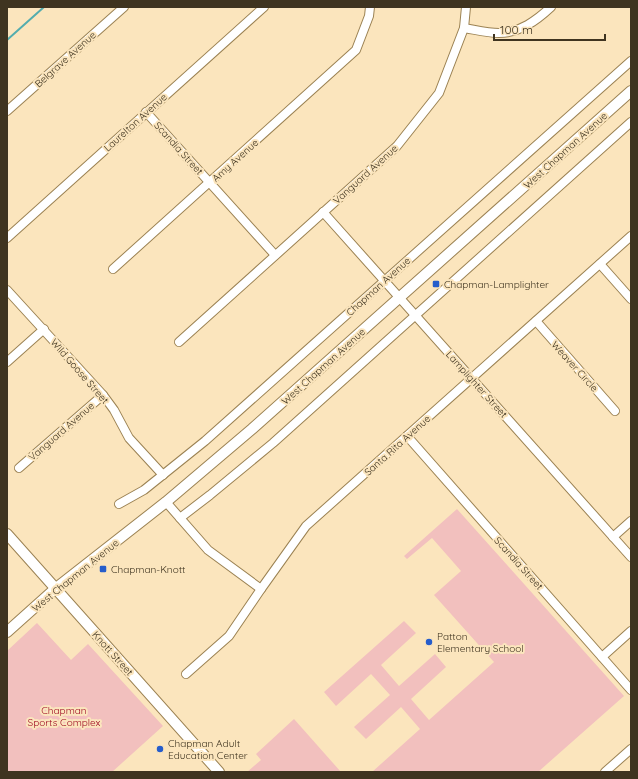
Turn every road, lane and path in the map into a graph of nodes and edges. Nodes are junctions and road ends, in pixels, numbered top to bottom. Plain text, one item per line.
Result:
1 (124, 7) edge
2 (264, 7) edge
3 (370, 7) edge
4 (466, 7) edge
5 (551, 7) edge
6 (464, 28) junction
7 (631, 61) edge
8 (631, 91) edge
9 (7, 111) edge
10 (146, 112) junction
11 (631, 122) edge
12 (210, 182) junction
13 (323, 212) junction
14 (631, 236) edge
15 (7, 238) edge
16 (275, 255) junction
17 (600, 264) junction
18 (113, 269) dead end
19 (385, 280) junction
20 (7, 290) edge
21 (399, 298) junction
22 (631, 299) edge
23 (415, 315) junction
24 (536, 321) junction
25 (44, 329) junction
26 (179, 342) dead end
27 (7, 362) edge
28 (472, 379) junction
29 (103, 395) junction
30 (615, 410) dead end
31 (407, 436) junction
32 (19, 468) dead end
33 (162, 475) junction
34 (166, 502) junction
35 (119, 504) dead end
36 (180, 518) junction
37 (631, 521) edge
38 (7, 534) edge
39 (613, 537) junction
40 (631, 557) edge
41 (55, 589) junction
42 (261, 589) junction
43 (631, 631) edge
44 (7, 632) edge
45 (602, 657) junction
46 (186, 674) dead end
47 (631, 690) edge
48 (631, 749) edge
49 (219, 772) edge
50 (605, 772) edge

1 - 9 street, Belgrave Avenue
2 - 10 street, Laurelton Avenue
3 - 12 street, Amy Avenue
4 - 6 street, Vanguard Avenue
5 - 6 street
6 - 13 street, Vanguard Avenue
7 - 19 street, Chapman Avenue
8 - 21 main road, West Chapman Avenue
10 - 12 street, Scandia Street
10 - 15 street, Laurelton Avenue
11 - 23 street
12 - 16 street, Scandia Street
12 - 18 street, Amy Avenue
13 - 16 street, Vanguard Avenue
13 - 19 street, Lamplighter Street
14 - 17 street, Santa Rita Avenue
16 - 26 street, Vanguard Avenue
17 - 22 street
17 - 24 street, Santa Rita Avenue
19 - 21 street, Lamplighter Street
19 - 33 street, Chapman Avenue
20 - 25 street, Wild Goose Street
21 - 23 street, Lamplighter Street
21 - 34 main road, West Chapman Avenue
23 - 28 street, Lamplighter Street
23 - 36 street
24 - 28 street, Santa Rita Avenue
24 - 30 street, Weaver Circle
25 - 27 street
25 - 29 street, Wild Goose Street
28 - 31 street, Santa Rita Avenue
28 - 39 street, Lamplighter Street
29 - 32 street, Vanguard Avenue
29 - 33 street, Wild Goose Street
31 - 42 street, Santa Rita Avenue
31 - 45 street, Scandia Street
33 - 35 street, Chapman Avenue
34 - 36 street
34 - 41 main road, West Chapman Avenue
36 - 42 street
37 - 39 street
38 - 41 main road, Knott Street
39 - 40 street, Lamplighter Street
41 - 44 main road, West Chapman Avenue
41 - 49 main road, Knott Street
42 - 46 street, Santa Rita Avenue
43 - 45 street
45 - 47 street, Scandia Street
48 - 50 street

